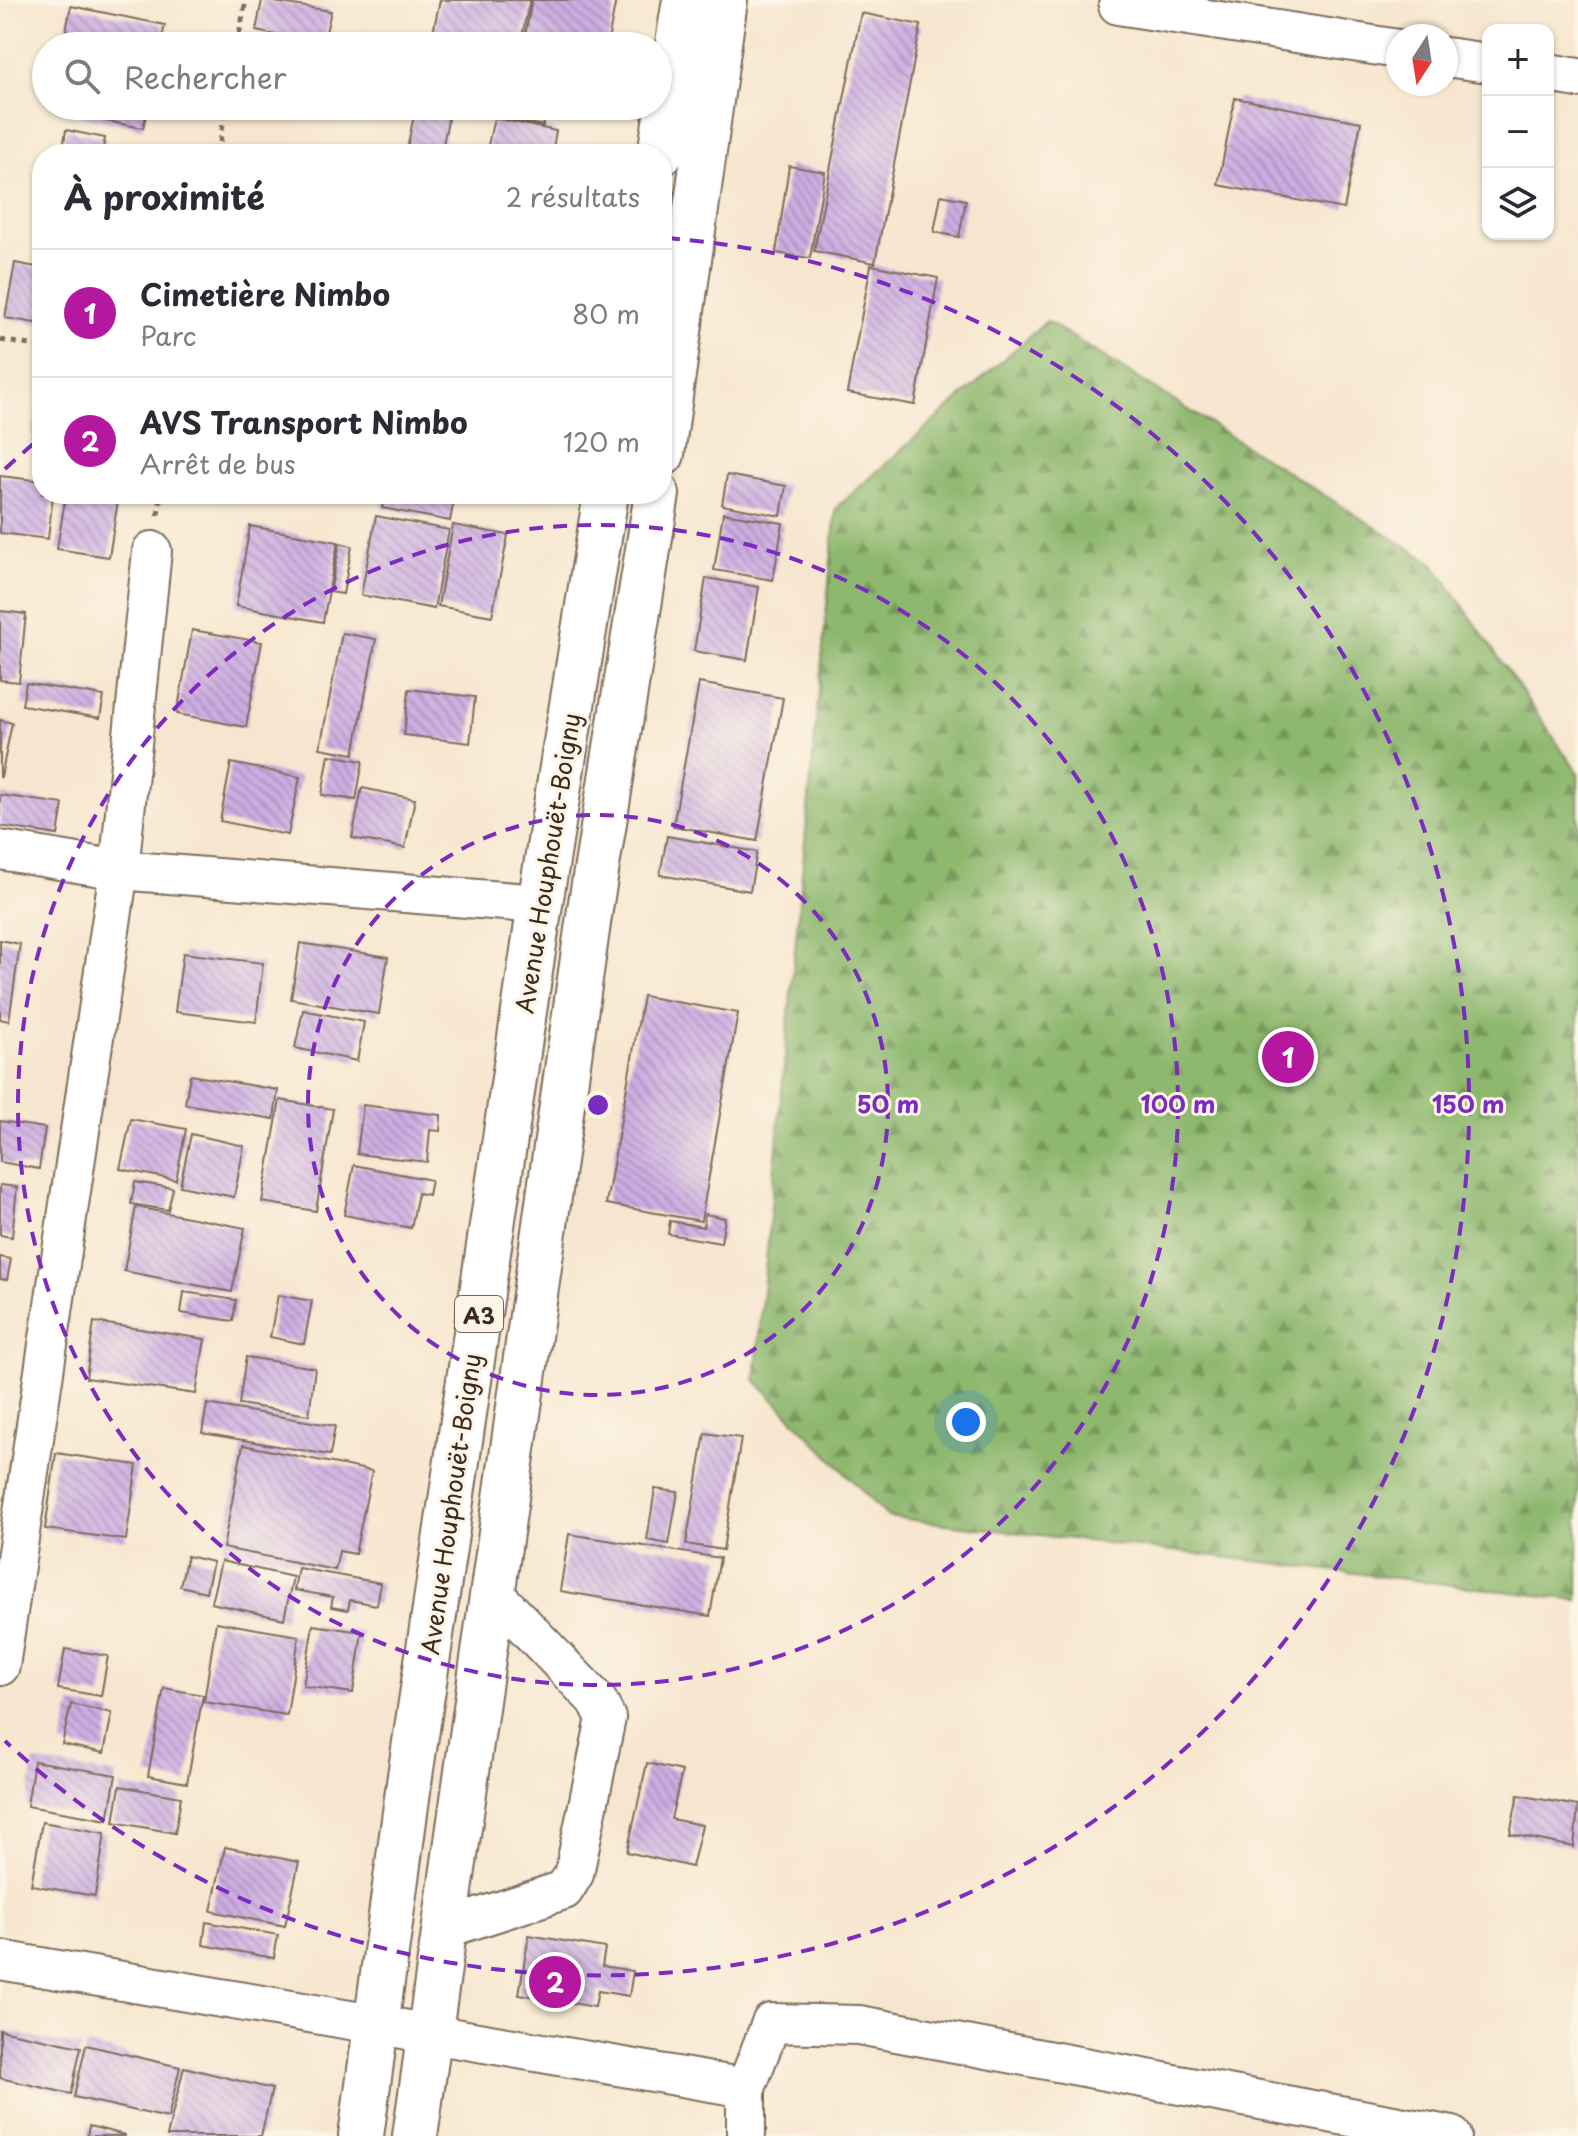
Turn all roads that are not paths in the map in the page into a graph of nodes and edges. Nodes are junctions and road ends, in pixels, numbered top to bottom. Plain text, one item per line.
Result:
1 (685, 0) edge
2 (725, 0) edge
3 (1118, 5) dead end
4 (1386, 47) edge
5 (1458, 59) edge
6 (1482, 62) edge
7 (1554, 74) edge
8 (1578, 78) edge
9 (672, 80) edge
10 (666, 120) edge
11 (662, 144) edge
12 (672, 382) edge
13 (604, 504) edge
14 (655, 504) edge
15 (152, 551) dead end
16 (0, 850) edge
17 (119, 870) junction
18 (540, 904) junction
19 (495, 1595) junction
20 (0, 1666) edge
21 (444, 1929) junction
22 (0, 1960) edge
23 (377, 2026) junction
24 (430, 2034) junction
25 (746, 2088) junction
26 (361, 2136) edge
27 (415, 2136) edge
28 (746, 2136) edge
29 (1452, 2136) edge

1 - 9 highway
2 - 12 highway
3 - 4 street
5 - 6 street
7 - 8 street
10 - 11 highway
13 - 18 highway, Avenue Houphouët-Boigny / A3
14 - 19 highway, Avenue Houphouët-Boigny / A3
15 - 17 street
16 - 17 street
17 - 18 street
17 - 20 street
18 - 23 highway, Avenue Houphouët-Boigny / A3
19 - 21 highway, Avenue Houphouët-Boigny / A3
19 - 21 street
21 - 24 highway, Avenue Houphouët-Boigny / A3
22 - 23 street
23 - 24 street
23 - 26 highway, Avenue Houphouët-Boigny / A3
24 - 25 street
24 - 27 highway, Avenue Houphouët-Boigny / A3
25 - 28 street
25 - 29 street

